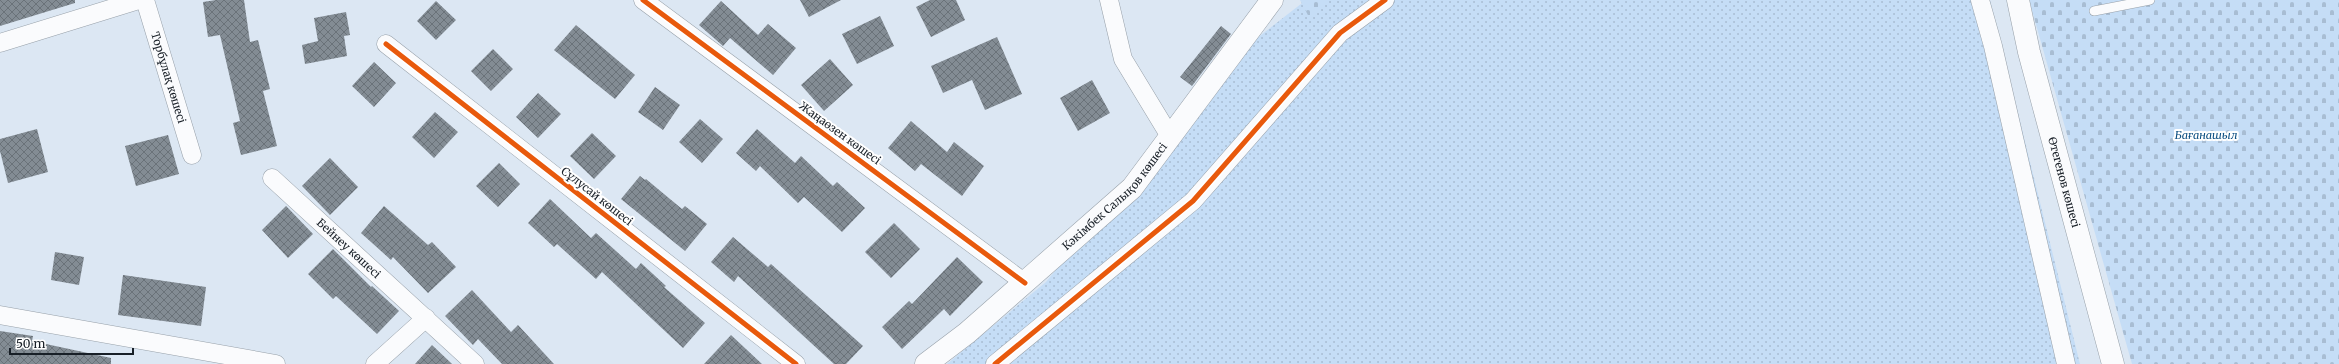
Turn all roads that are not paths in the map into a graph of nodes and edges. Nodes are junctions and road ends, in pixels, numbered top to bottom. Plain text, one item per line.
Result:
1 (139, 0) edge
2 (145, 0) edge
3 (643, 0) edge
4 (1109, 0) edge
5 (1272, 0) edge
6 (1385, 0) edge
7 (1980, 0) edge
8 (2018, 0) edge
9 (2150, 0) edge
10 (2094, 11) dead end
11 (0, 43) edge
12 (386, 44) dead end
13 (1171, 138) junction
14 (192, 155) dead end
15 (272, 178) dead end
16 (1025, 283) junction
17 (0, 315) edge
18 (426, 318) junction
19 (276, 364) edge
20 (375, 364) edge
21 (475, 364) edge
22 (796, 364) edge
23 (926, 364) edge
24 (995, 364) edge
25 (2066, 364) edge
26 (2113, 364) edge

1 - 11 street
2 - 14 street, Торбұлақ көшесі
3 - 16 street, Жаңаөзен көшесі
4 - 13 street
5 - 13 street, Кәкімбек Салықов көшесі
6 - 24 street
7 - 25 street
8 - 26 street, Өтегенов көшесі
9 - 10 lane
12 - 22 street, Сұлусай көшесі
13 - 16 street, Кәкімбек Салықов көшесі
15 - 18 street, Бейнеу көшесі
16 - 23 street, Кәкімбек Салықов көшесі
17 - 19 street
18 - 20 street
18 - 21 street, Бейнеу көшесі

